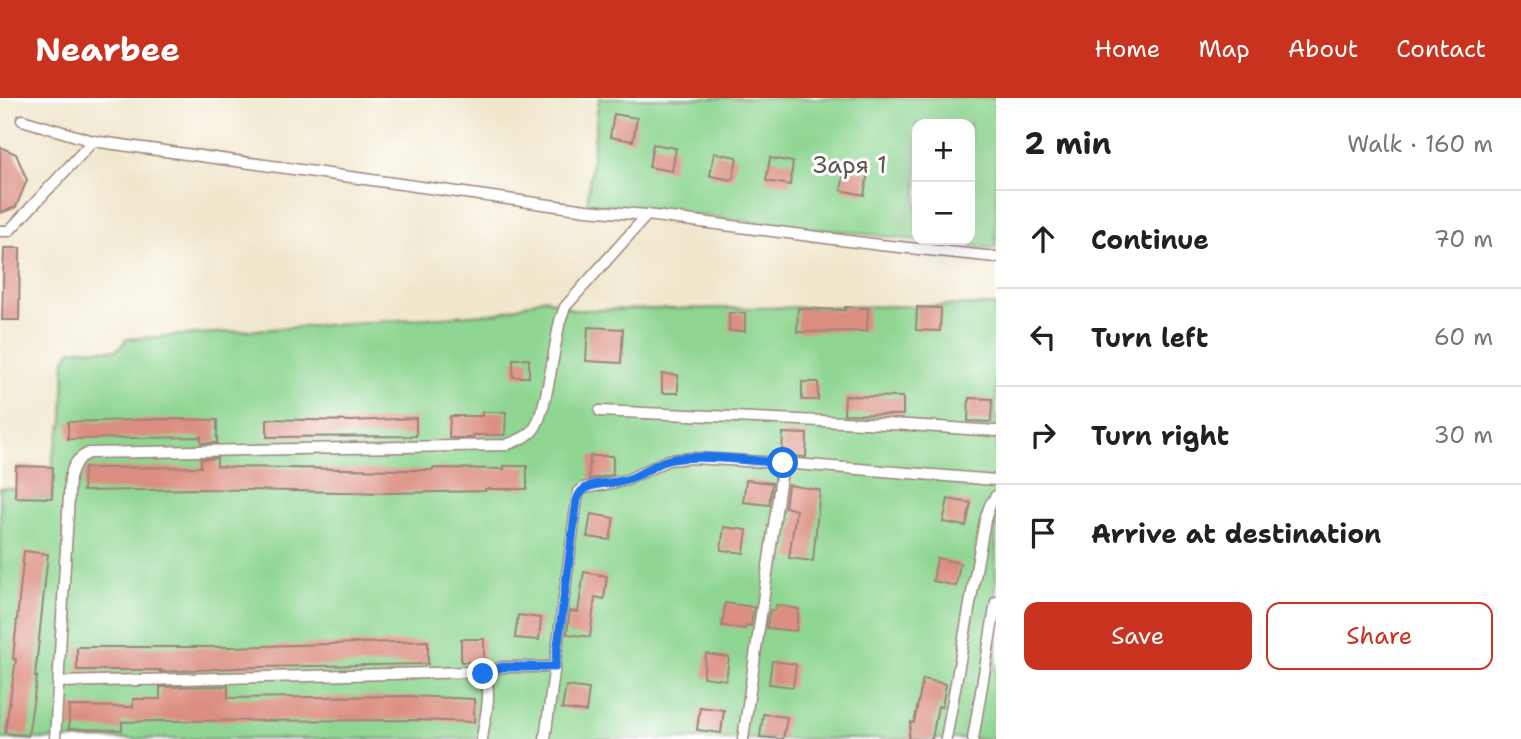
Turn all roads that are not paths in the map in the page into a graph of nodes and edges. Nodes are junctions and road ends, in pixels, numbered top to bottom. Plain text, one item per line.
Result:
1 (22, 120) dead end
2 (93, 141) junction
3 (647, 215) junction
4 (0, 231) edge
5 (996, 257) edge
6 (600, 411) dead end
7 (996, 431) edge
8 (783, 463) junction
9 (996, 481) edge
10 (996, 496) edge
11 (996, 602) edge
12 (555, 667) junction
13 (483, 674) junction
14 (59, 682) junction
15 (55, 739) edge
16 (482, 739) edge
17 (545, 739) edge
18 (743, 739) edge
19 (946, 739) edge
20 (973, 739) edge

1 - 2 lane
2 - 3 lane
2 - 4 lane
3 - 5 lane
3 - 14 lane
6 - 7 lane
8 - 9 lane
8 - 12 lane
8 - 18 lane
10 - 19 lane
11 - 20 lane
12 - 13 lane
12 - 17 lane
13 - 14 lane
13 - 16 lane
14 - 15 lane

